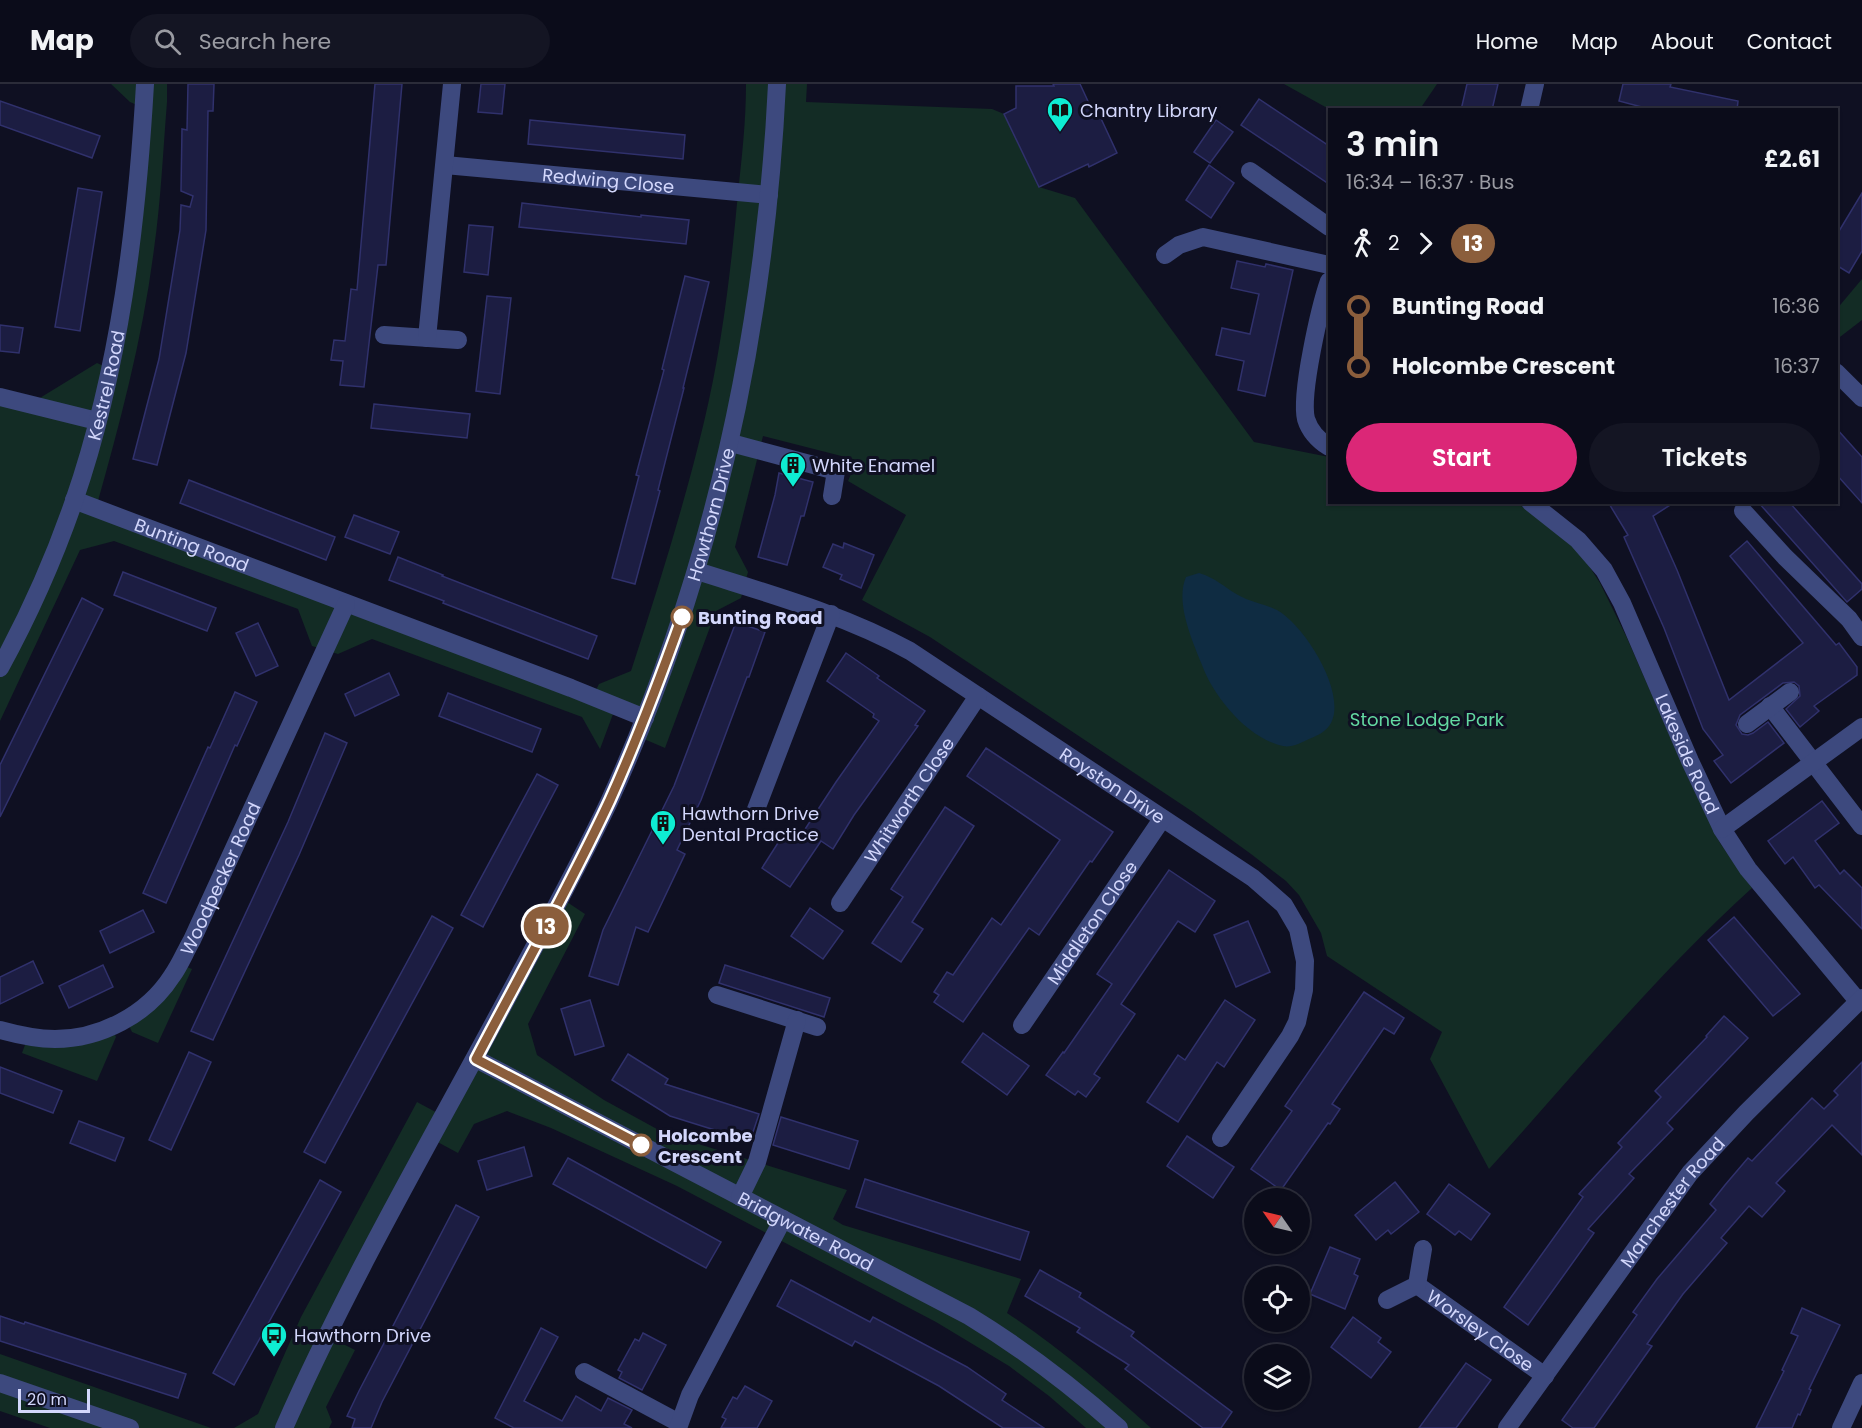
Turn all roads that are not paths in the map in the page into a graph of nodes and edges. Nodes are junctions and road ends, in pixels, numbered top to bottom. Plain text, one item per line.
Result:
1 (145, 84) edge
2 (452, 84) edge
3 (777, 84) edge
4 (1535, 84) edge
5 (1529, 108) edge
6 (445, 165) junction
7 (1250, 171) dead end
8 (770, 195) junction
9 (1328, 226) edge
10 (1166, 255) dead end
11 (1328, 265) edge
12 (1328, 285) edge
13 (384, 335) dead end
14 (427, 338) junction
15 (458, 340) dead end
16 (1838, 374) edge
17 (0, 397) edge
18 (1862, 398) edge
19 (97, 421) junction
20 (731, 443) junction
21 (1328, 446) edge
22 (832, 496) dead end
23 (74, 500) junction
24 (1533, 504) edge
25 (1743, 511) dead end
26 (697, 571) junction
27 (346, 603) junction
28 (831, 614) junction
29 (1862, 637) edge
30 (0, 668) edge
31 (1790, 692) dead end
32 (978, 696) junction
33 (1770, 706) junction
34 (645, 718) junction
35 (1748, 724) dead end
36 (1862, 727) edge
37 (1814, 763) junction
38 (755, 812) dead end
39 (1162, 819) junction
40 (1862, 826) edge
41 (1722, 829) junction
42 (840, 903) dead end
43 (717, 995) dead end
44 (1860, 999) edge
45 (797, 1020) junction
46 (1022, 1025) dead end
47 (817, 1027) dead end
48 (0, 1030) edge
49 (476, 1059) junction
50 (1221, 1138) dead end
51 (740, 1197) junction
52 (783, 1219) junction
53 (1423, 1250) dead end
54 (1417, 1285) junction
55 (1387, 1300) dead end
56 (584, 1372) dead end
57 (1545, 1376) junction
58 (0, 1383) edge
59 (1862, 1383) edge
60 (679, 1426) edge
61 (130, 1428) edge
62 (284, 1428) edge
63 (1119, 1428) edge
64 (1507, 1428) edge
65 (1841, 1428) edge

1 - 19 street, Kestrel Road
2 - 6 street
3 - 8 street, Hawthorn Drive
4 - 5 street
6 - 8 street, Redwing Close
6 - 14 street
7 - 9 street
8 - 20 street, Hawthorn Drive
10 - 11 street
12 - 21 street
13 - 14 street
14 - 15 street
16 - 18 street
17 - 19 street
19 - 23 street, Kestrel Road
20 - 22 street
20 - 26 street, Hawthorn Drive
23 - 27 street, Bunting Road
23 - 30 street, Kestrel Road
24 - 41 street, Lakeside Road
25 - 29 street
26 - 28 street, Royston Drive
26 - 34 street, Hawthorn Drive
27 - 34 street, Bunting Road
27 - 48 street, Woodpecker Road
28 - 32 street, Royston Drive
28 - 38 street
31 - 33 street
32 - 39 street, Royston Drive
32 - 42 street, Whitworth Close
33 - 35 street
33 - 37 street
34 - 49 street, Hawthorn Drive
36 - 37 street
37 - 40 street
37 - 41 street
39 - 46 street, Middleton Close
39 - 50 street, Royston Drive
41 - 44 street, Lakeside Road
43 - 45 street
44 - 57 street, Manchester Road
45 - 47 street
45 - 51 street
49 - 51 street, Bridgwater Road
49 - 62 street, Hawthorn Drive
51 - 52 street, Bridgwater Road
52 - 60 street
52 - 63 street, Bridgwater Road
53 - 54 street, Worsley Close
54 - 55 street, Worsley Close
54 - 57 street, Worsley Close
56 - 60 street
57 - 64 street, Manchester Road
58 - 61 street
59 - 65 street

